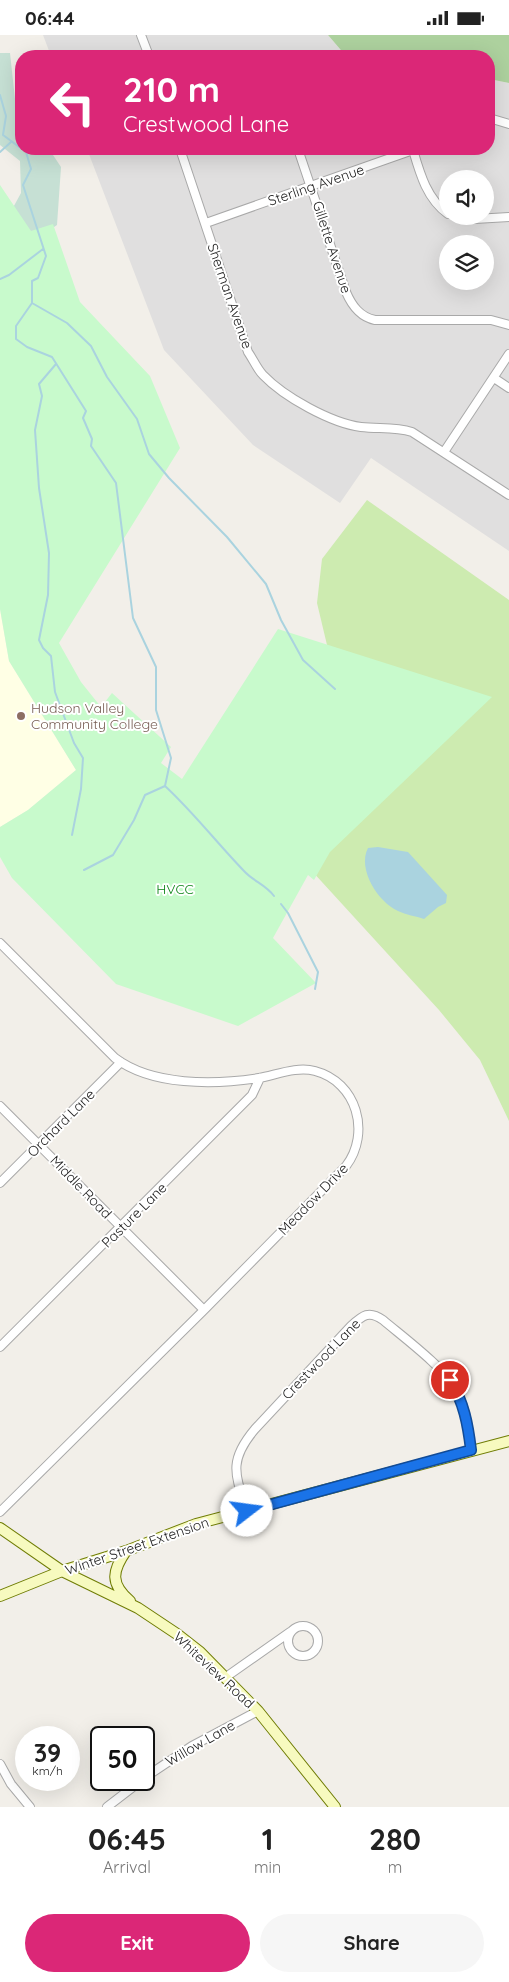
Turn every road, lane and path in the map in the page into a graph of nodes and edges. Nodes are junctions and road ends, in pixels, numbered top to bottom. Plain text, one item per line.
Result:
1 (142, 35) edge
2 (147, 50) edge
3 (495, 120) edge
4 (509, 124) edge
5 (182, 155) edge
6 (300, 155) edge
7 (400, 155) edge
8 (416, 155) edge
9 (312, 186) junction
10 (439, 208) edge
11 (509, 217) edge
12 (494, 218) edge
13 (206, 223) junction
14 (509, 325) edge
15 (509, 354) edge
16 (494, 378) junction
17 (509, 388) edge
18 (444, 452) junction
19 (509, 495) edge
20 (0, 943) edge
21 (121, 1063) junction
22 (260, 1078) junction
23 (0, 1106) edge
24 (39, 1144) junction
25 (0, 1183) edge
26 (121, 1228) junction
27 (204, 1310) junction
28 (0, 1347) edge
29 (509, 1441) edge
30 (471, 1450) junction
31 (247, 1511) junction
32 (0, 1512) edge
33 (0, 1528) edge
34 (126, 1551) junction
35 (62, 1571) junction
36 (0, 1596) edge
37 (138, 1608) junction
38 (290, 1632) junction
39 (226, 1677) junction
40 (258, 1711) junction
41 (0, 1764) edge
42 (155, 1771) edge
43 (127, 1791) edge
44 (30, 1807) edge
45 (106, 1807) edge
46 (335, 1807) edge

1 - 2 street
3 - 4 street
5 - 13 street, Sherman Avenue
6 - 9 street, Gillette Avenue
7 - 9 street, Sterling Avenue
8 - 10 street, Sterling Avenue
9 - 13 street, Sterling Avenue
9 - 14 street, Gillette Avenue
11 - 12 street
13 - 18 street, Sherman Avenue
15 - 16 street
16 - 17 street
16 - 18 street
18 - 19 street, Sherman Avenue
20 - 21 street, Meadow Drive
21 - 22 street, Meadow Drive
21 - 24 street, Orchard Lane
22 - 26 street, Pasture Lane
22 - 27 street, Meadow Drive
23 - 24 street, Middle Road
24 - 25 street, Orchard Lane
24 - 26 street, Middle Road
26 - 27 street, Middle Road
26 - 28 street, Pasture Lane
27 - 32 street, Meadow Drive
29 - 30 main road, Winter Street Extension
30 - 31 main road, Winter Street Extension
30 - 31 street, Crestwood Lane
31 - 34 main road, Winter Street Extension
33 - 35 main road, Whiteview Road
34 - 35 main road, Winter Street Extension
34 - 37 main road
35 - 36 main road, Winter Street Extension
35 - 37 main road, Whiteview Road
37 - 39 main road, Whiteview Road
38 - 38 street
38 - 39 street
39 - 40 main road, Whiteview Road
40 - 42 street, Willow Lane
40 - 46 main road, Whiteview Road
41 - 44 street
43 - 45 street, Willow Lane

